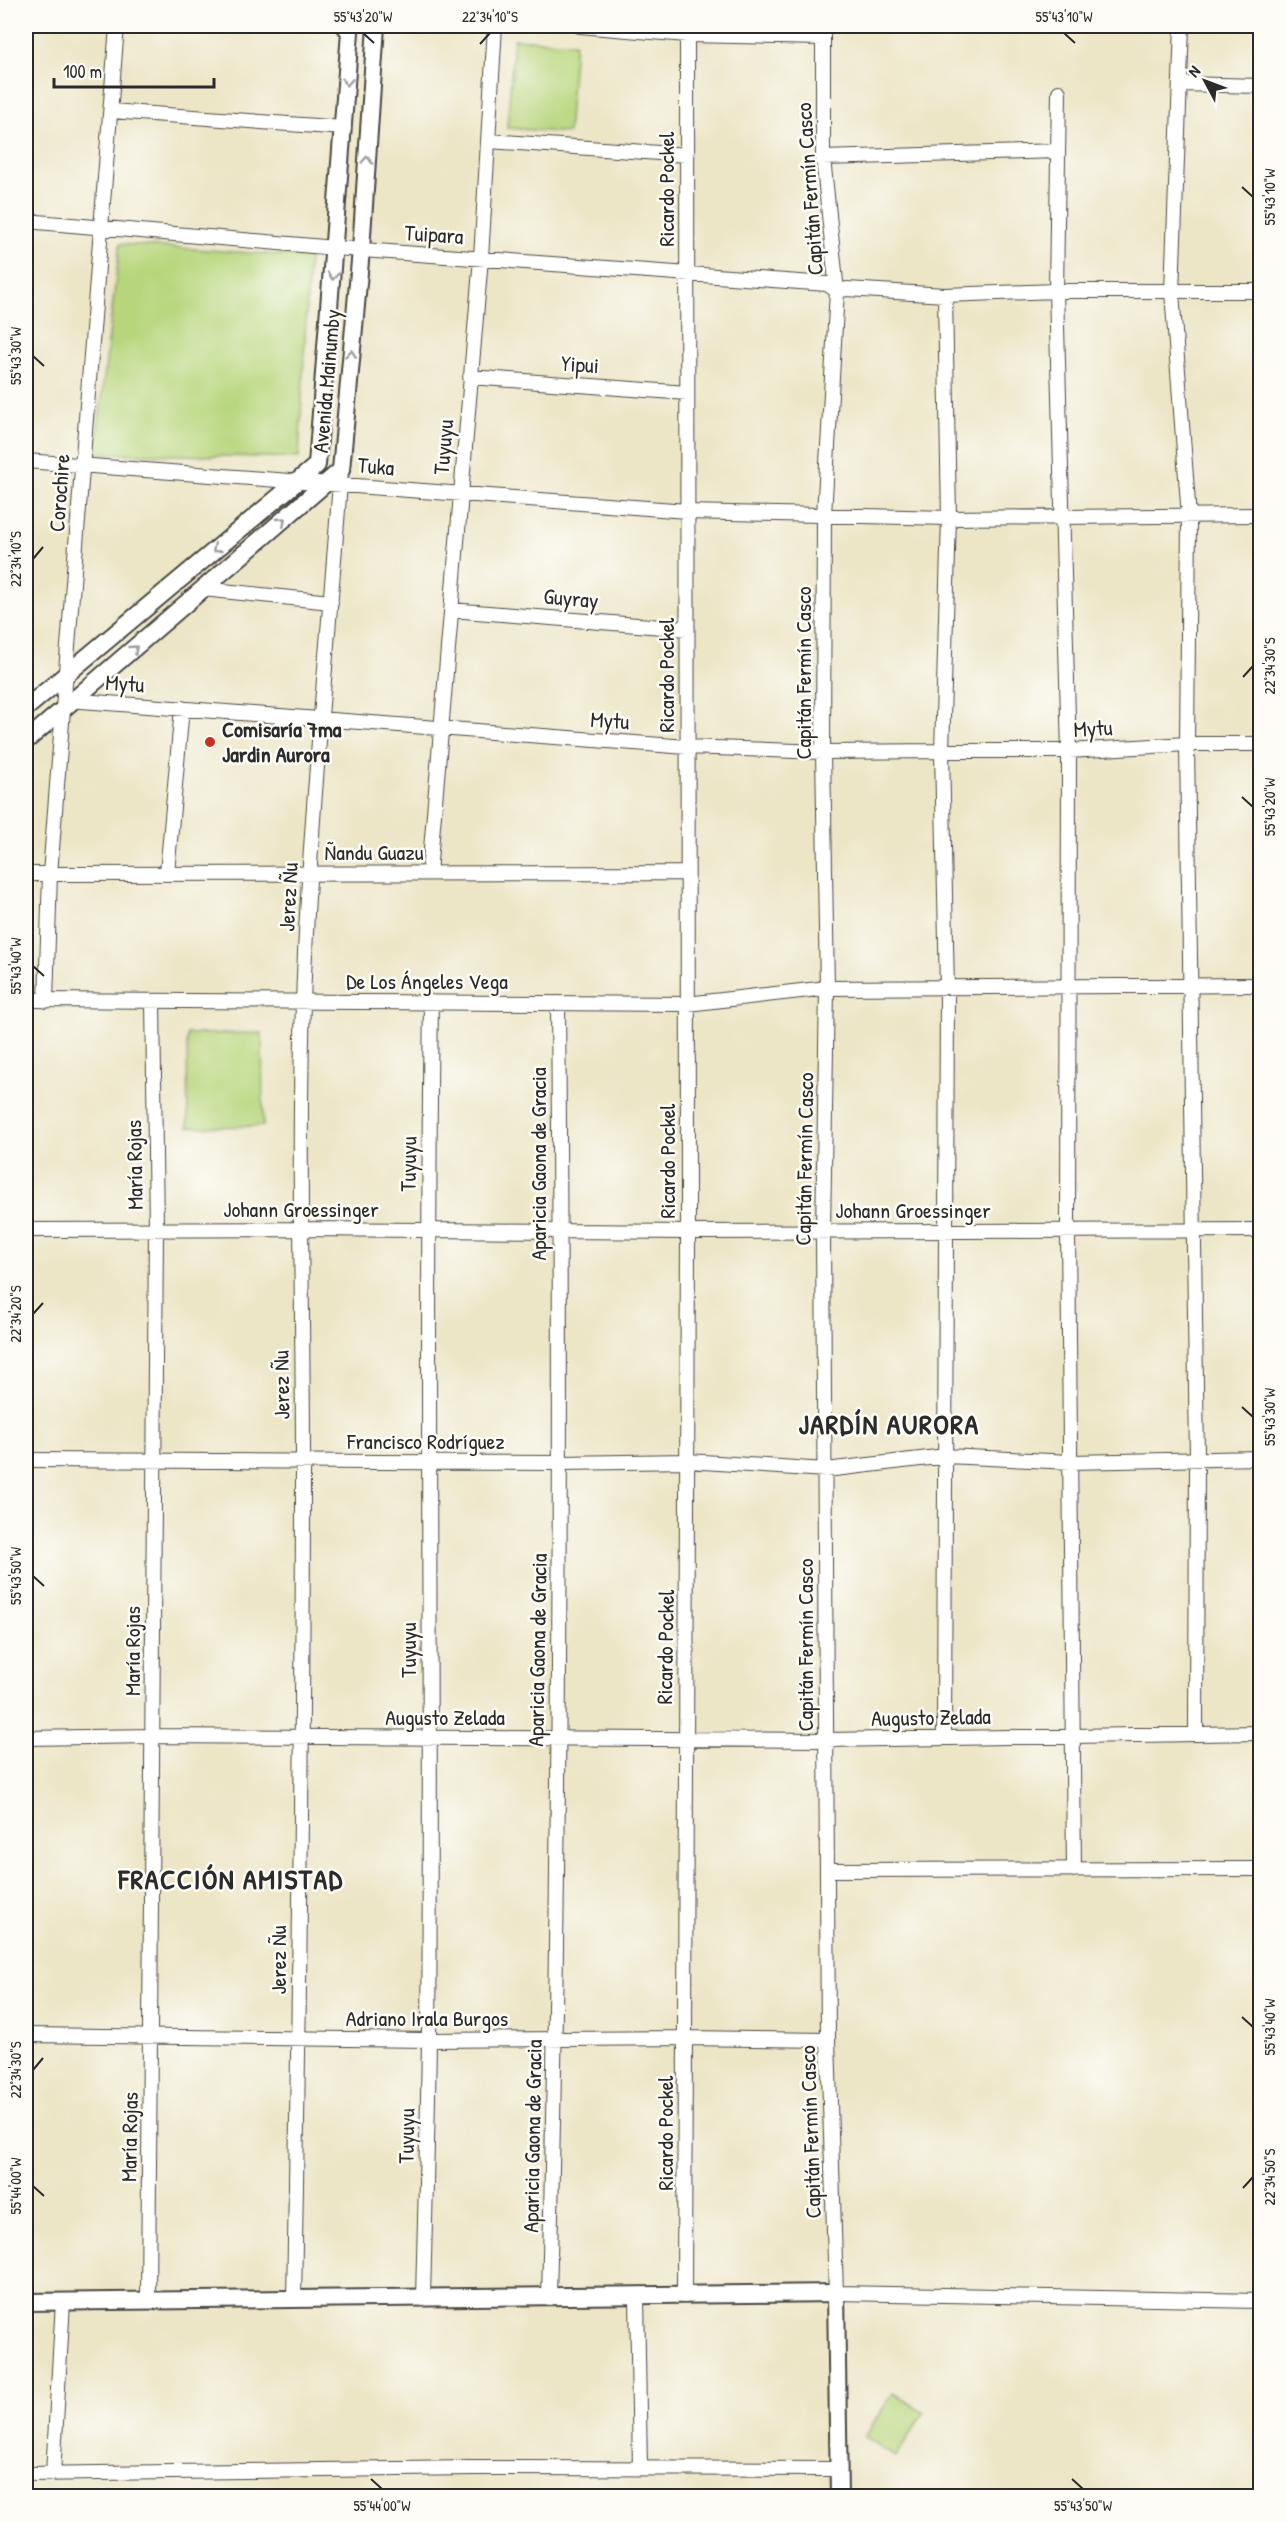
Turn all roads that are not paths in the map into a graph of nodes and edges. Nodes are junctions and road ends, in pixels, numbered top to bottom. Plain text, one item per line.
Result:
1 (117, 26) edge
2 (345, 26) edge
3 (376, 26) edge
4 (495, 26) edge
5 (580, 26) edge
6 (1182, 26) edge
7 (687, 30) edge
8 (823, 32) edge
9 (1180, 84) junction
10 (1260, 86) edge
11 (1059, 92) dead end
12 (111, 111) junction
13 (344, 128) junction
14 (489, 141) junction
15 (1058, 151) junction
16 (687, 155) junction
17 (823, 158) junction
18 (26, 221) edge
19 (102, 228) junction
20 (335, 248) junction
21 (361, 250) junction
22 (481, 258) junction
23 (687, 274) junction
24 (837, 291) junction
25 (1056, 291) junction
26 (1260, 291) edge
27 (1172, 292) junction
28 (945, 295) junction
29 (470, 377) junction
30 (687, 393) junction
31 (26, 461) edge
32 (81, 465) junction
33 (336, 479) junction
34 (298, 480) junction
35 (460, 494) junction
36 (687, 512) junction
37 (1260, 514) edge
38 (824, 515) junction
39 (1062, 516) junction
40 (1189, 517) junction
41 (950, 518) junction
42 (203, 590) junction
43 (331, 602) junction
44 (451, 610) junction
45 (687, 629) junction
46 (67, 673) junction
47 (68, 703) junction
48 (26, 708) edge
49 (182, 708) junction
50 (322, 720) junction
51 (441, 729) junction
52 (26, 741) edge
53 (1187, 744) junction
54 (1260, 744) edge
55 (687, 747) junction
56 (1069, 751) junction
57 (823, 752) junction
58 (942, 752) junction
59 (167, 873) junction
60 (310, 873) junction
61 (429, 873) junction
62 (687, 873) junction
63 (26, 874) edge
64 (50, 874) junction
65 (1260, 985) edge
66 (1068, 986) junction
67 (1191, 986) junction
68 (827, 988) junction
69 (947, 989) junction
70 (26, 1000) edge
71 (46, 1000) junction
72 (153, 1001) junction
73 (303, 1002) junction
74 (431, 1002) junction
75 (558, 1003) junction
76 (687, 1004) junction
77 (156, 1229) junction
78 (300, 1229) junction
79 (26, 1230) edge
80 (1068, 1230) junction
81 (1195, 1230) junction
82 (1260, 1230) edge
83 (428, 1231) junction
84 (823, 1231) junction
85 (945, 1231) junction
86 (560, 1232) junction
87 (688, 1232) junction
88 (946, 1456) junction
89 (1197, 1458) junction
90 (1260, 1458) edge
91 (26, 1460) edge
92 (154, 1461) junction
93 (303, 1461) junction
94 (688, 1461) junction
95 (430, 1462) junction
96 (561, 1462) junction
97 (1071, 1462) junction
98 (826, 1470) junction
99 (1260, 1733) edge
100 (1196, 1734) junction
101 (153, 1736) junction
102 (1074, 1736) junction
103 (300, 1737) junction
104 (26, 1738) edge
105 (944, 1738) junction
106 (429, 1739) junction
107 (557, 1739) junction
108 (685, 1739) junction
109 (826, 1740) junction
110 (1260, 1869) edge
111 (827, 1870) junction
112 (1074, 1870) junction
113 (26, 2035) edge
114 (151, 2036) junction
115 (686, 2038) junction
116 (299, 2039) junction
117 (555, 2039) junction
118 (429, 2040) junction
119 (828, 2040) junction
120 (836, 2293) junction
121 (684, 2296) junction
122 (637, 2297) junction
123 (549, 2298) junction
124 (423, 2299) junction
125 (294, 2300) junction
126 (148, 2301) junction
127 (1260, 2301) edge
128 (26, 2302) edge
129 (63, 2302) junction
130 (640, 2468) junction
131 (839, 2469) junction
132 (26, 2474) edge
133 (52, 2474) junction
134 (839, 2496) edge

1 - 12 street, Corochire
2 -> 13 street, Avenida Mainumby
21 -> 3 street, Avenida Mainumby
4 - 14 street, Tuyuyu
5 - 7 street
6 - 9 street
7 - 8 street
7 - 16 street, Ricardo Pockel
8 - 17 street, Capitán Fermín Casco
9 - 10 street
9 - 27 street
11 - 15 street
12 - 13 street
12 - 19 street, Corochire
13 - 20 street, Avenida Mainumby
14 - 16 street
14 - 22 street, Tuyuyu
15 - 17 street
15 - 25 street
16 - 23 street, Ricardo Pockel
17 - 24 street, Capitán Fermín Casco
18 - 19 street, Tuipara
19 - 20 street, Tuipara
19 - 32 street, Corochire
20 - 21 street, Tuipara
20 -> 34 street, Avenida Mainumby
21 - 22 street, Tuipara
33 -> 21 street, Avenida Mainumby
22 - 23 street, Tuipara
22 - 29 street, Tuyuyu
23 - 24 street, Tuipara
23 - 30 street, Ricardo Pockel
24 - 28 street, Tuipara
24 - 38 street, Capitán Fermín Casco
25 - 27 street, Tuipara
25 - 28 street, Tuipara
25 - 39 street
26 - 27 street, Tuipara
27 - 40 street
28 - 41 street
29 - 30 street, Yipui
29 - 35 street, Tuyuyu
30 - 36 street, Ricardo Pockel
31 - 32 street, Tuka
32 - 34 street, Tuka
32 - 46 street, Corochire
33 - 34 street, Tuka
33 - 35 street, Tuka
42 -> 33 street, Avenida Mainumby
33 - 43 street, Jerez Ñu
34 -> 46 street, Avenida Mainumby
35 - 36 street, Tuka
35 - 44 street, Tuyuyu
36 - 38 street, Tuka
36 - 45 street, Ricardo Pockel
37 - 40 street, Tuka
38 - 41 street, Tuka
38 - 57 street, Capitán Fermín Casco
39 - 40 street, Tuka
39 - 41 street, Tuka
39 - 56 street
40 - 53 street
41 - 58 street
42 - 43 street
47 -> 42 street, Avenida Mainumby
43 - 50 street, Jerez Ñu
44 - 45 street, Guyray
44 - 51 street, Tuyuyu
45 - 55 street, Ricardo Pockel
46 - 47 street, Corochire
46 - 48 street, Avenida Mainumby
47 - 49 street, Mytu
47 - 52 street, Avenida Mainumby
47 - 64 street, Corochire
49 - 50 street, Mytu
49 - 59 street
50 - 51 street, Mytu
50 - 60 street, Jerez Ñu
51 - 55 street, Mytu
51 - 61 street, Tuyuyu
53 - 54 street, Mytu
53 - 56 street, Mytu
53 - 67 street
55 - 57 street, Mytu
55 - 62 street, Ricardo Pockel
56 - 58 street, Mytu
56 - 66 street
57 - 58 street, Mytu
57 - 68 street, Capitán Fermín Casco
58 - 69 street
59 - 60 street, Ñandu Guazu
59 - 64 street, Ñandu Guazu
60 - 61 street, Ñandu Guazu
60 - 73 street, Jerez Ñu
61 - 62 street, Ñandu Guazu
62 - 76 street, Ricardo Pockel
63 - 64 street, Ñandu Guazu
64 - 71 street, Corochire
65 - 67 street, De Los Ángeles Vega
66 - 67 street, De Los Ángeles Vega
66 - 69 street, De Los Ángeles Vega
66 - 80 street
67 - 81 street
68 - 69 street, De Los Ángeles Vega
68 - 76 street, De Los Ángeles Vega
68 - 84 street, Capitán Fermín Casco
69 - 85 street
70 - 71 street, De Los Ángeles Vega
71 - 72 street, De Los Ángeles Vega
72 - 73 street, De Los Ángeles Vega
72 - 77 street, María Rojas
73 - 74 street, De Los Ángeles Vega
73 - 78 street, Jerez Ñu
74 - 75 street, De Los Ángeles Vega
74 - 83 street, Tuyuyu
75 - 76 street, De Los Ángeles Vega
75 - 86 street, Aparicia Gaona de Gracia
76 - 87 street, Ricardo Pockel
77 - 78 street, Johann Groessinger
77 - 79 street, Johann Groessinger
77 - 92 street, María Rojas
78 - 83 street, Johann Groessinger
78 - 93 street, Jerez Ñu
80 - 81 street, Johann Groessinger
80 - 85 street, Johann Groessinger
80 - 97 street
81 - 82 street, Johann Groessinger
81 - 89 street
83 - 86 street, Johann Groessinger
83 - 95 street, Tuyuyu
84 - 85 street, Johann Groessinger
84 - 87 street, Johann Groessinger
84 - 98 street, Capitán Fermín Casco
85 - 88 street
86 - 87 street, Johann Groessinger
86 - 96 street, Aparicia Gaona de Gracia
87 - 94 street, Ricardo Pockel
88 - 97 street, Francisco Rodríguez
88 - 98 street, Francisco Rodríguez
88 - 105 street
89 - 90 street, Francisco Rodríguez
89 - 97 street, Francisco Rodríguez
89 - 100 street
91 - 92 street, Francisco Rodríguez
92 - 93 street, Francisco Rodríguez
92 - 101 street, María Rojas
93 - 95 street, Francisco Rodríguez
93 - 103 street, Jerez Ñu
94 - 96 street, Francisco Rodríguez
94 - 98 street, Francisco Rodríguez
94 - 108 street, Ricardo Pockel
95 - 96 street, Francisco Rodríguez
95 - 106 street, Tuyuyu
96 - 107 street, Aparicia Gaona de Gracia
97 - 102 street
98 - 109 street, Capitán Fermín Casco
99 - 100 street, Augusto Zelada
100 - 102 street, Augusto Zelada
101 - 103 street, Augusto Zelada
101 - 104 street, Augusto Zelada
101 - 114 street, María Rojas
102 - 105 street, Augusto Zelada
102 - 112 street
103 - 106 street, Augusto Zelada
103 - 116 street, Jerez Ñu
105 - 109 street, Augusto Zelada
106 - 107 street, Augusto Zelada
106 - 118 street, Tuyuyu
107 - 108 street, Augusto Zelada
107 - 117 street, Aparicia Gaona de Gracia
108 - 109 street, Augusto Zelada
108 - 115 street, Ricardo Pockel
109 - 111 street, Capitán Fermín Casco
110 - 112 street
111 - 112 street
111 - 119 street, Capitán Fermín Casco
113 - 114 street, Adriano Irala Burgos
114 - 116 street, Adriano Irala Burgos
114 - 126 street, María Rojas
115 - 117 street, Adriano Irala Burgos
115 - 119 street, Adriano Irala Burgos
115 - 121 street, Ricardo Pockel
116 - 118 street, Adriano Irala Burgos
116 - 125 street, Jerez Ñu
117 - 118 street, Adriano Irala Burgos
117 - 123 street, Aparicia Gaona de Gracia
118 - 124 street, Tuyuyu
119 - 120 street, Capitán Fermín Casco
120 - 121 street
120 - 127 street
120 - 131 street
121 - 122 street
122 - 123 street
122 - 130 street
123 - 124 street
124 - 125 street
125 - 126 street
126 - 129 street
128 - 129 street
129 - 133 street
130 - 131 street
130 - 133 street
131 - 134 street
132 - 133 street

